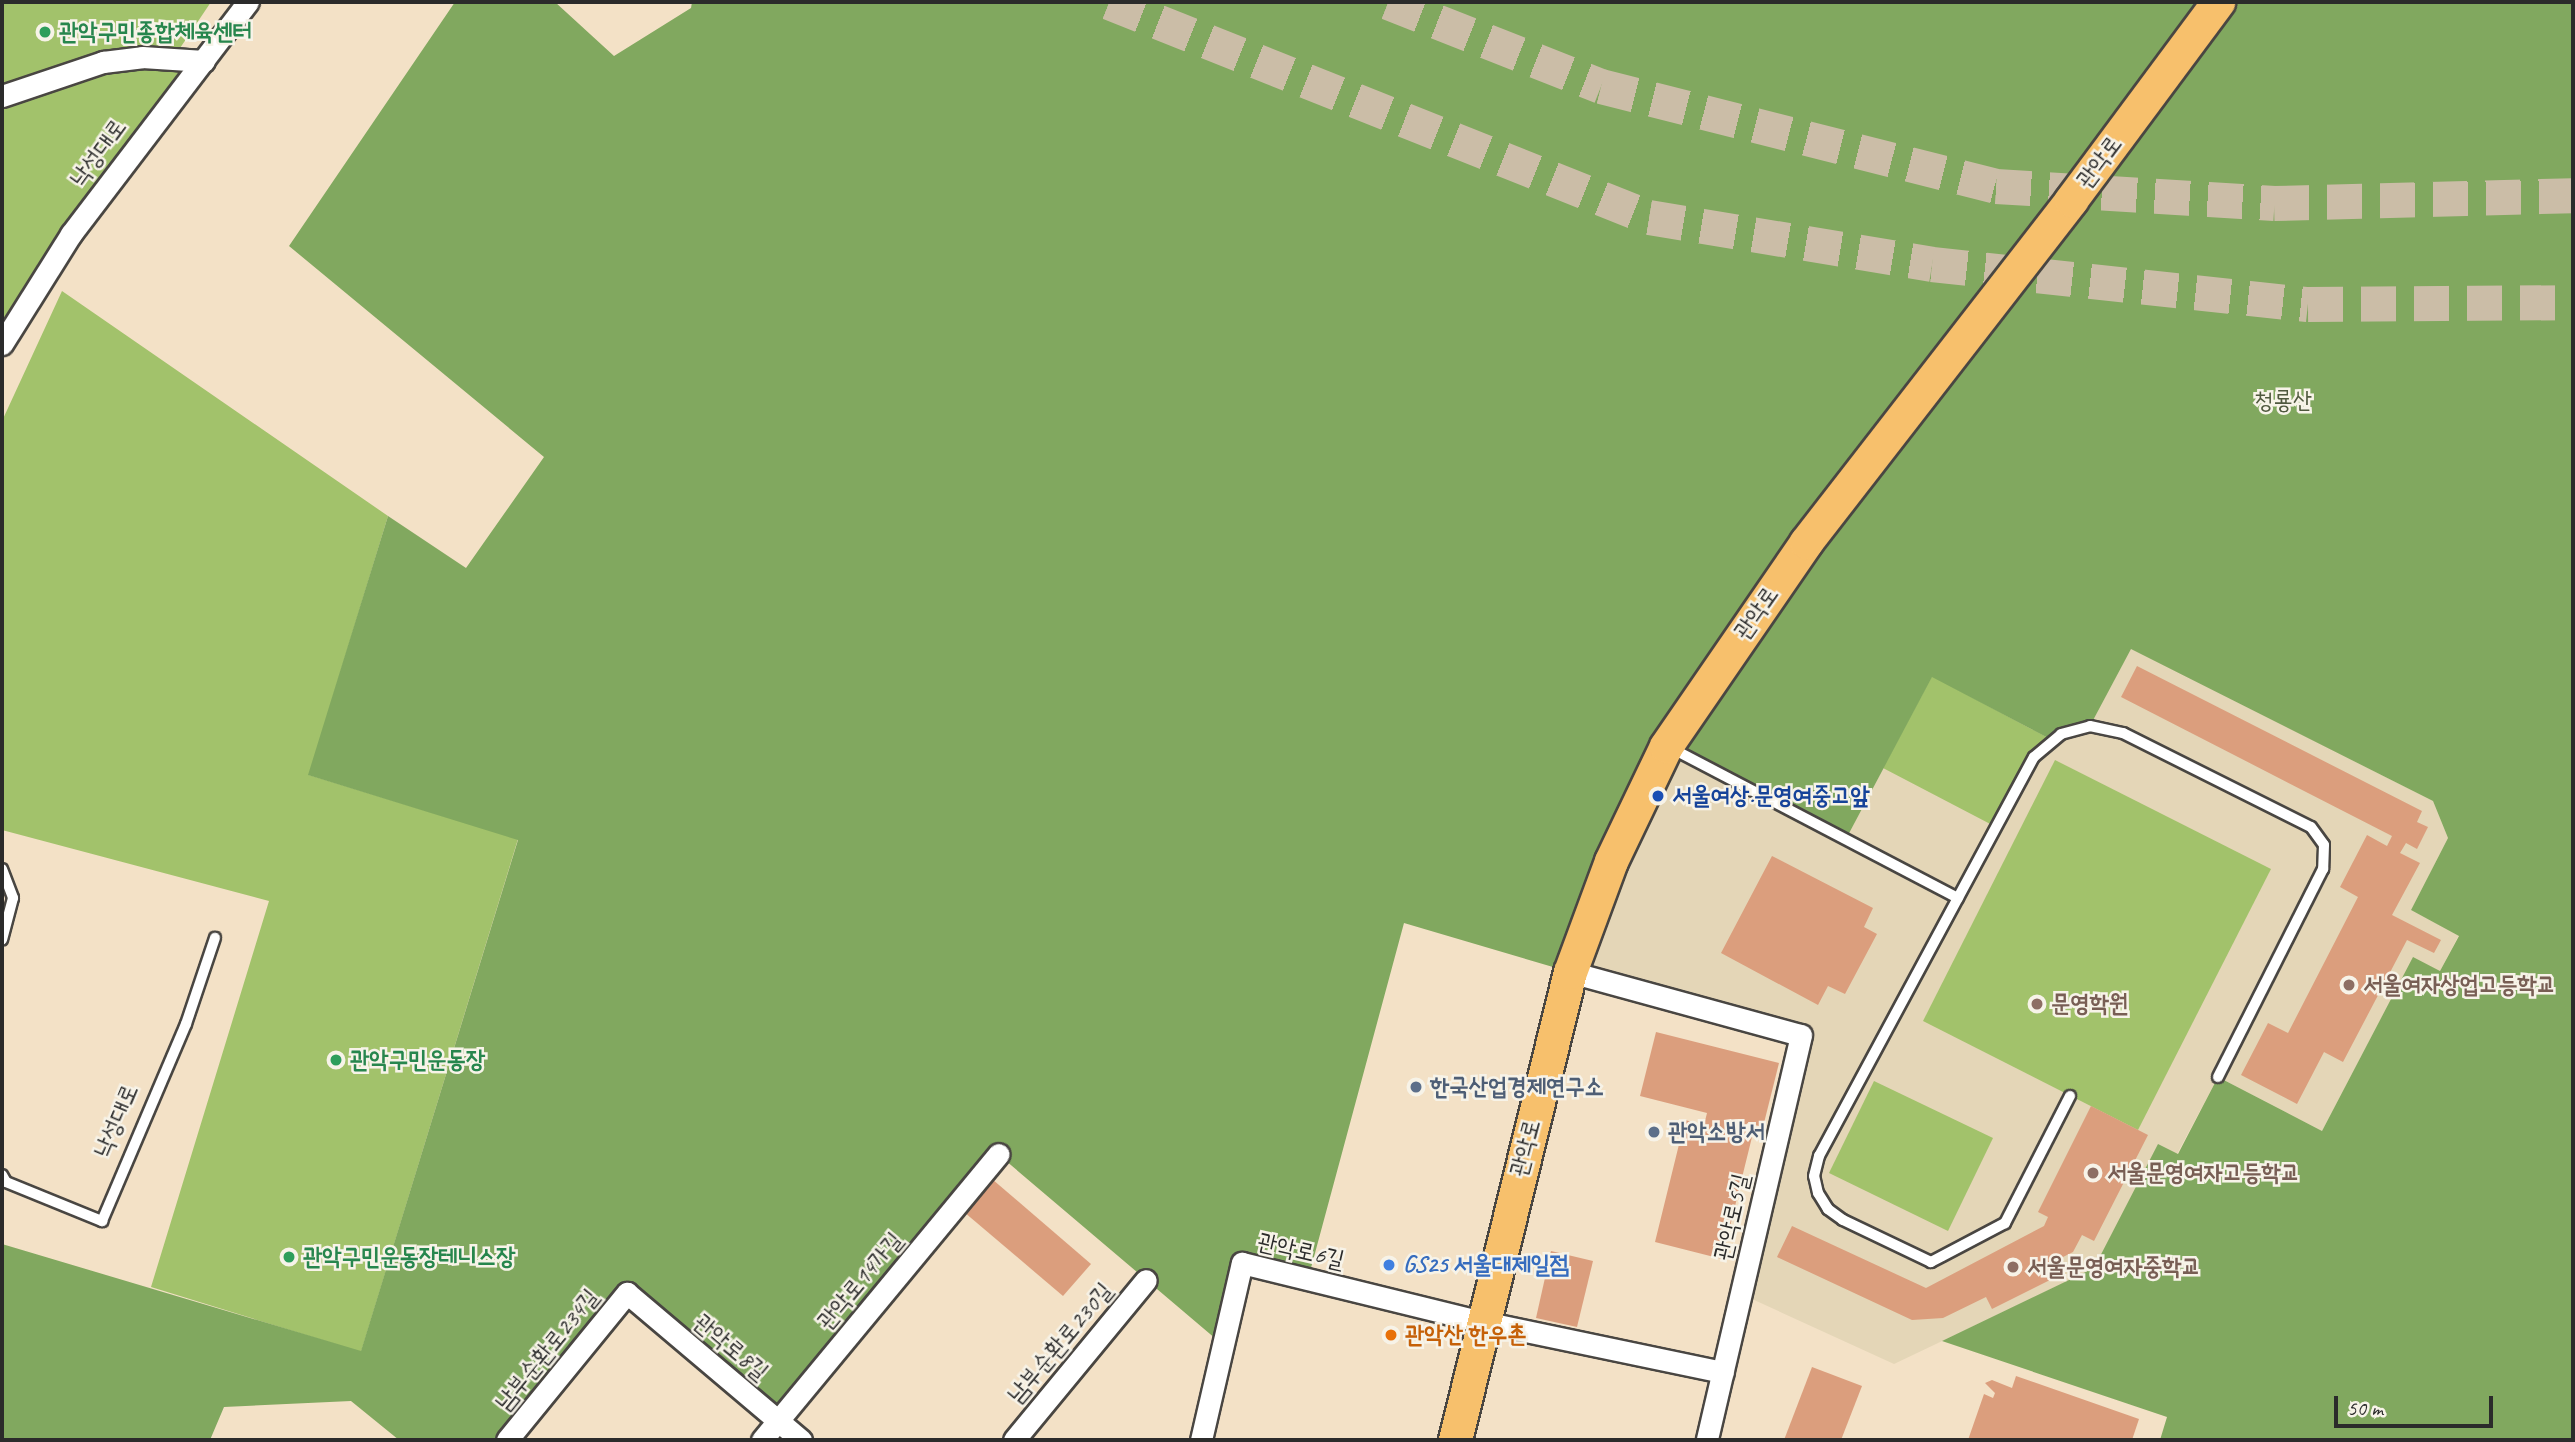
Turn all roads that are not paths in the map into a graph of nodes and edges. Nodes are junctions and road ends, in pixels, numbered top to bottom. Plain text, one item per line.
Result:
1 (248, 2) edge
2 (2218, 2) edge
3 (204, 61) junction
4 (2, 96) edge
5 (2, 344) edge
6 (1667, 746) junction
7 (2, 869) edge
8 (1958, 898) junction
9 (215, 938) dead end
10 (2, 940) edge
11 (1570, 972) junction
12 (2218, 1077) dead end
13 (2070, 1096) dead end
14 (999, 1154) dead end
15 (2, 1175) edge
16 (1146, 1280) dead end
17 (627, 1293) joint
18 (1483, 1322) junction
19 (1723, 1372) junction
20 (778, 1421) junction
21 (508, 1440) edge
22 (762, 1440) edge
23 (801, 1440) edge
24 (1014, 1440) edge
25 (1201, 1440) edge
26 (1455, 1440) edge
27 (1707, 1440) edge

1 - 3 street, 낙성대로
2 - 6 main road, 관악로
3 - 4 street
3 - 5 street, 낙성대로
6 - 8 lane
6 - 11 main road, 관악로
7 - 10 lane
8 - 12 lane
8 - 13 lane
9 - 15 lane, 낙성대로
11 - 18 main road, 관악로
11 - 19 street, 관악로5길
14 - 20 street, 관악로14가길
16 - 24 street, 남부순환로230길
17 - 20 street, 관악로8길
17 - 21 street, 남부순환로234길
18 - 19 street
18 - 25 street, 관악로6길
18 - 26 main road, 관악로
19 - 27 street, 관악로5길
20 - 22 street, 관악로14가길
20 - 23 street, 관악로8길

